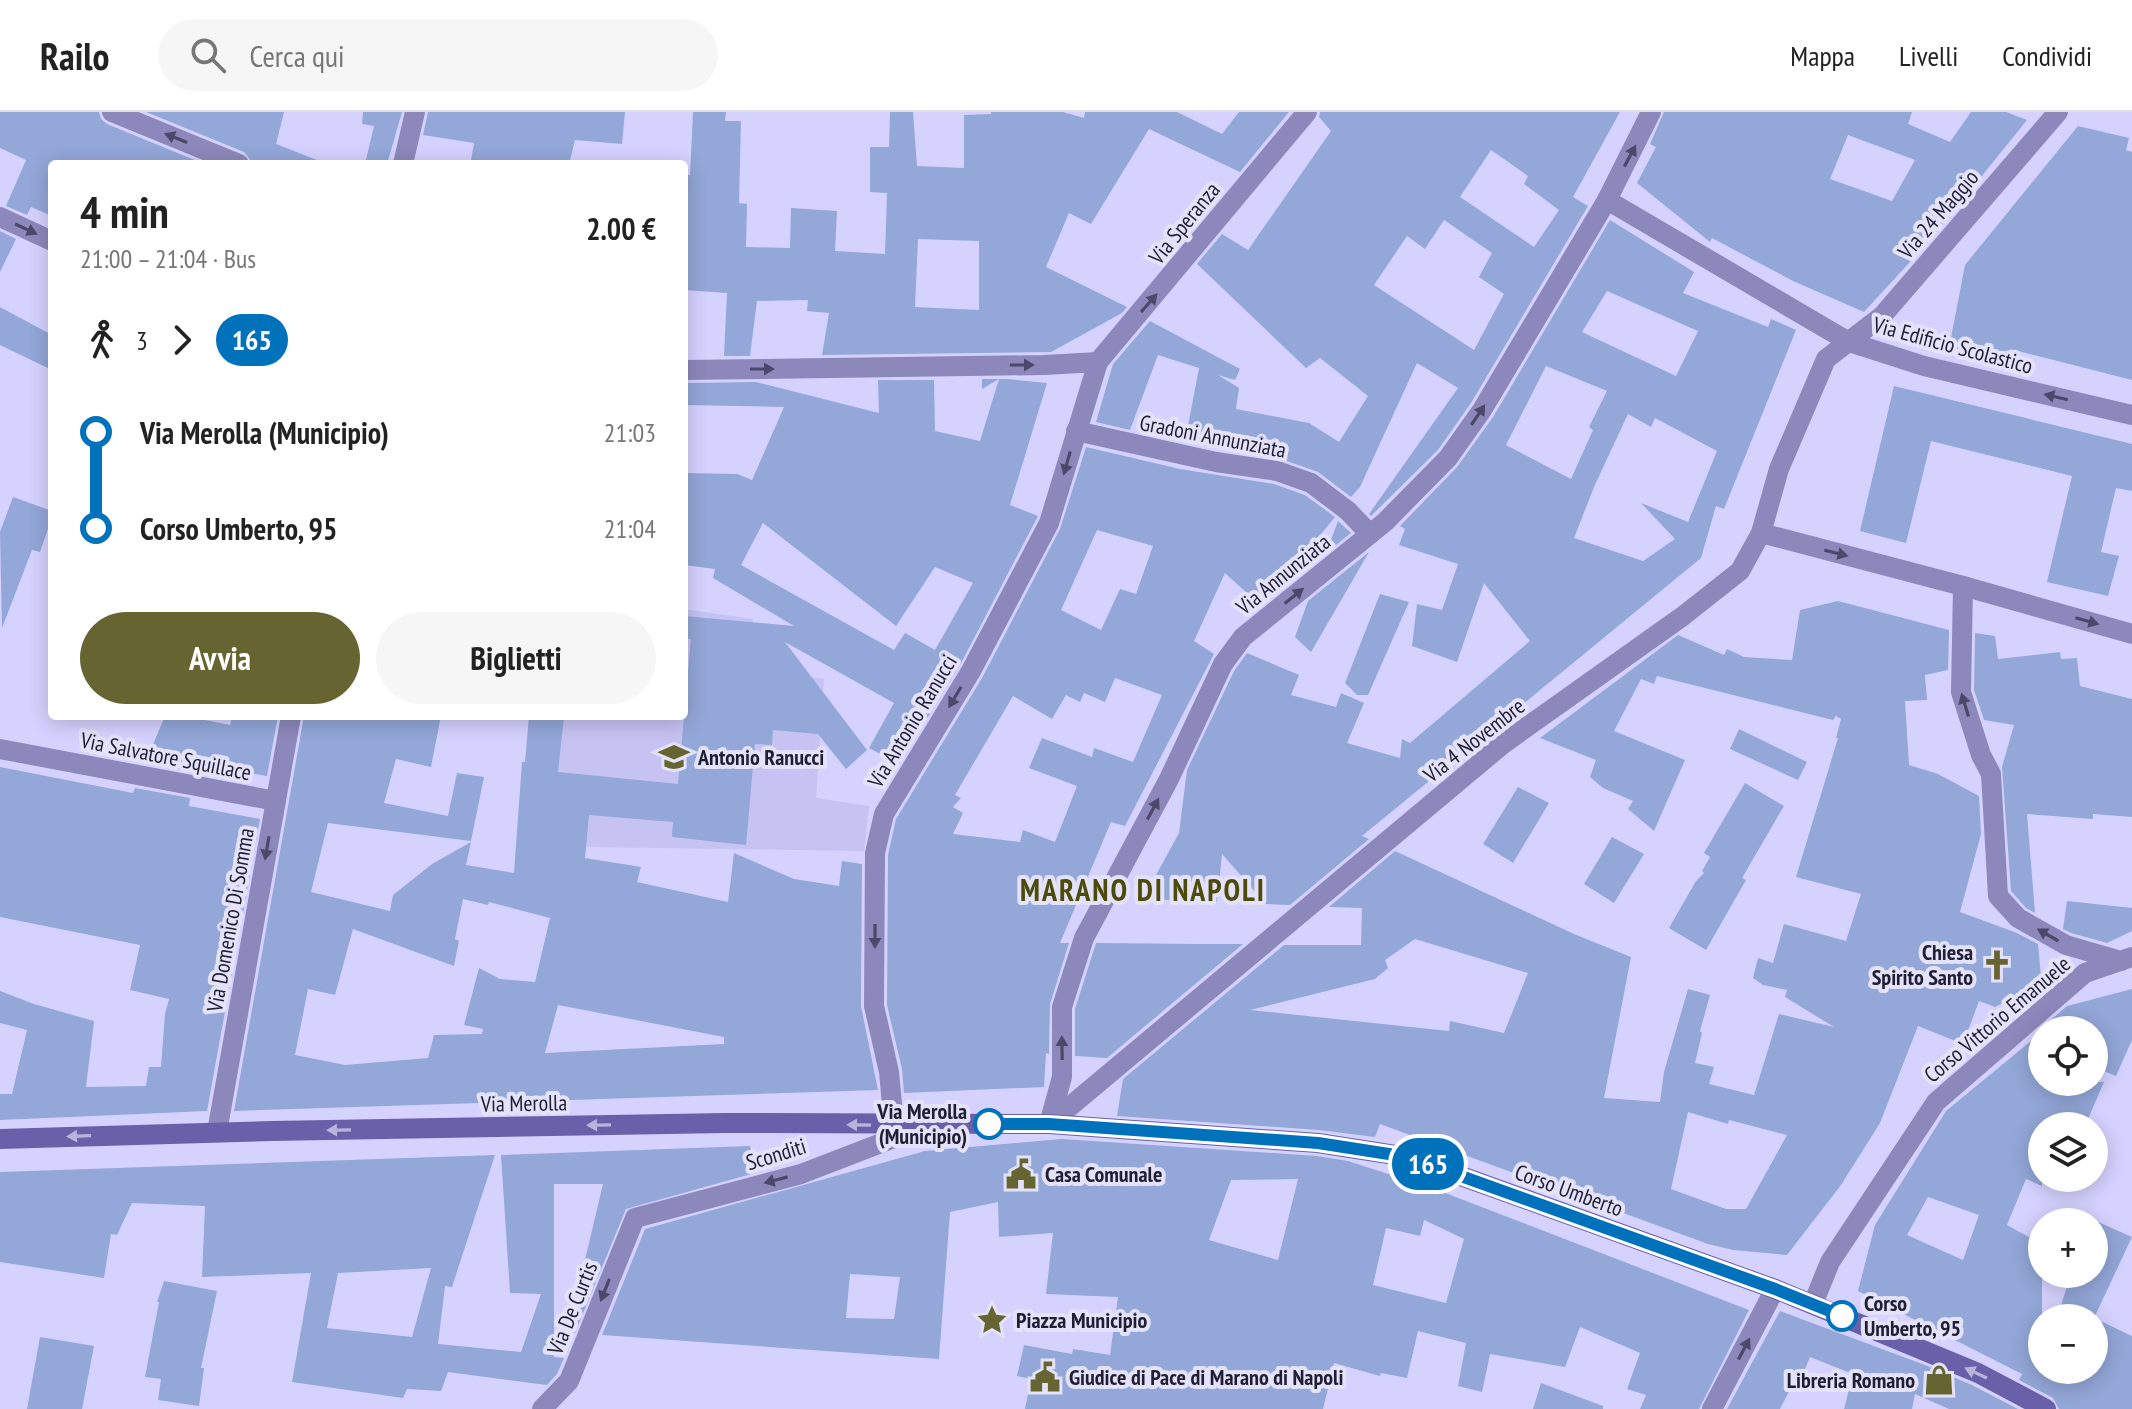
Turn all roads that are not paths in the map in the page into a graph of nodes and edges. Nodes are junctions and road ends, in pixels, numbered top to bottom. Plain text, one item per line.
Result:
1 (112, 112) edge
2 (415, 112) edge
3 (1307, 112) edge
4 (1651, 112) edge
5 (2058, 112) edge
6 (229, 160) edge
7 (404, 160) edge
8 (1607, 200) junction
9 (0, 217) edge
10 (48, 239) edge
11 (1849, 342) junction
12 (1098, 362) junction
13 (688, 370) edge
14 (2132, 415) edge
15 (1076, 431) junction
16 (1761, 533) junction
17 (1370, 534) junction
18 (1963, 586) junction
19 (2132, 634) edge
20 (290, 720) edge
21 (0, 749) edge
22 (276, 801) junction
23 (2126, 959) edge
24 (1049, 1124) junction
25 (894, 1125) junction
26 (928, 1126) junction
27 (217, 1132) junction
28 (0, 1139) edge
29 (635, 1218) joint
30 (1775, 1289) junction
31 (1813, 1304) junction
32 (542, 1409) edge
33 (1712, 1409) edge
34 (2046, 1409) edge

6 -> 1 street
2 - 7 street
12 -> 3 street, Via Speranza
8 -> 4 street, Via Annunziata
5 - 11 street, Via 24 Maggio
8 - 11 street, Via Edificio Scolastico
17 -> 8 street, Via Annunziata
9 -> 10 street
14 -> 11 street, Via Edificio Scolastico
11 - 16 street, Via 4 Novembre
13 -> 12 street
12 - 15 street, Via Antonio Ranucci
15 - 17 street, Gradoni Annunziata
15 -> 25 street, Via Antonio Ranucci
16 -> 18 street
16 - 24 street, Via 4 Novembre
24 -> 17 street, Via Annunziata
18 -> 19 street
23 -> 18 street
20 - 22 street, Via Domenico Di Somma
21 - 22 street, Via Salvatore Squillace
22 -> 27 street, Via Domenico Di Somma
23 - 31 street, Corso Vittorio Emanuele
24 - 26 main road, Via Merolla
24 - 30 main road, Corso Umberto
25 - 26 main road, Via Merolla
25 -> 27 main road, Via Merolla
26 -> 29 street, Sconditi
27 -> 28 main road, Via Merolla
29 -> 32 street, Via De Curtis
30 - 31 main road, Corso Umberto
33 -> 30 street
34 -> 31 main road, Corso Umberto

